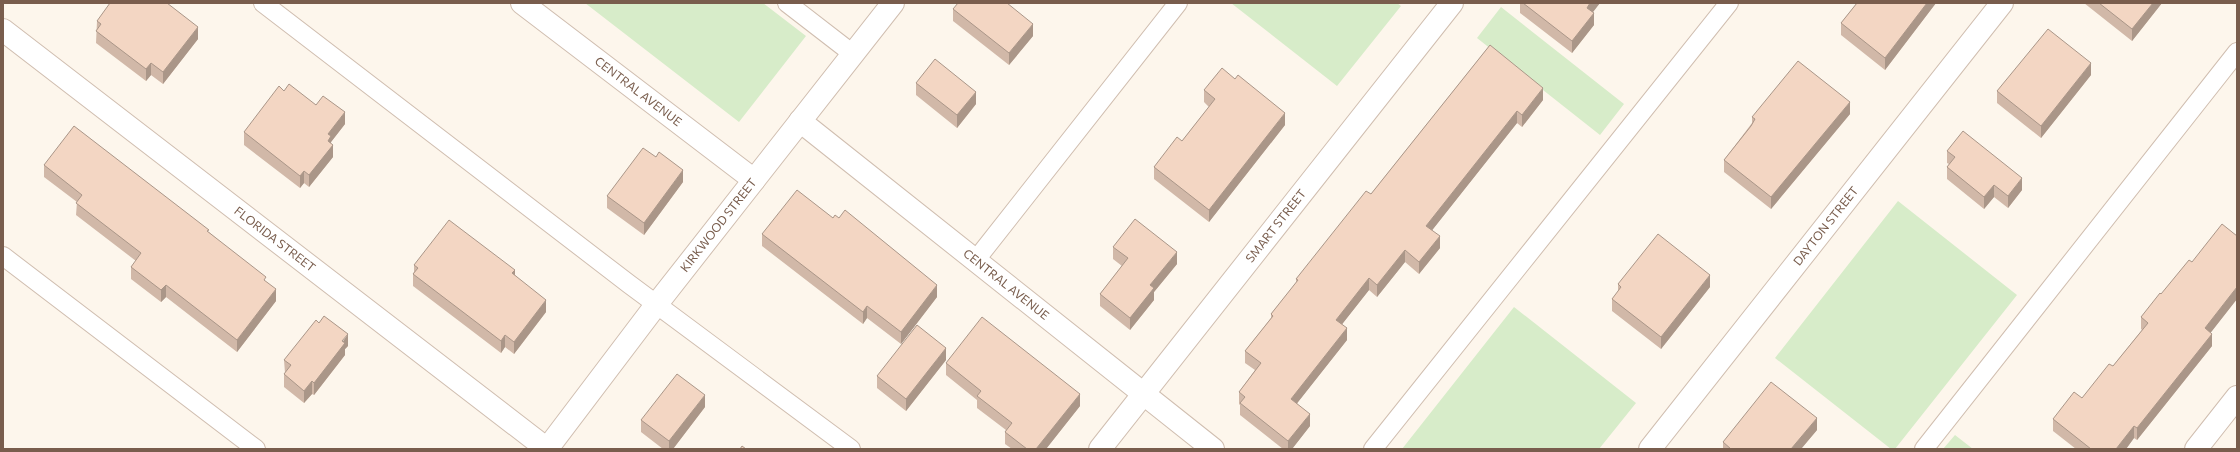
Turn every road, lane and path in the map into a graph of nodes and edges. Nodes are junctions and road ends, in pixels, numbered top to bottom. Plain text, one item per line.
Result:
1 (263, 3) edge
2 (522, 3) edge
3 (787, 3) edge
4 (893, 3) edge
5 (1178, 3) edge
6 (1452, 3) edge
7 (1729, 3) edge
8 (2002, 3) edge
9 (3, 30) edge
10 (2237, 52) edge
11 (853, 54) junction
12 (800, 121) junction
13 (754, 180) junction
14 (3, 256) edge
15 (976, 261) junction
16 (656, 305) junction
17 (1144, 395) junction
18 (2237, 397) edge
19 (256, 449) edge
20 (547, 449) edge
21 (851, 449) edge
22 (1100, 449) edge
23 (1213, 449) edge
24 (1373, 449) edge
25 (1650, 449) edge
26 (1924, 449) edge
27 (2196, 449) edge

1 - 16 lane
2 - 13 street, CENTRAL AVENUE
3 - 11 lane
4 - 11 street, KIRKWOOD STREET
5 - 15 lane
6 - 17 street, SMART STREET
7 - 24 lane
8 - 25 street, DAYTON STREET
9 - 20 street, FLORIDA STREET
10 - 26 lane
11 - 12 street, KIRKWOOD STREET
12 - 13 street, KIRKWOOD STREET
12 - 15 street, CENTRAL AVENUE
13 - 16 street, KIRKWOOD STREET
14 - 19 lane
15 - 17 street, CENTRAL AVENUE
16 - 20 street, KIRKWOOD STREET
16 - 21 lane
17 - 22 street, SMART STREET
17 - 23 street, CENTRAL AVENUE
18 - 27 street

